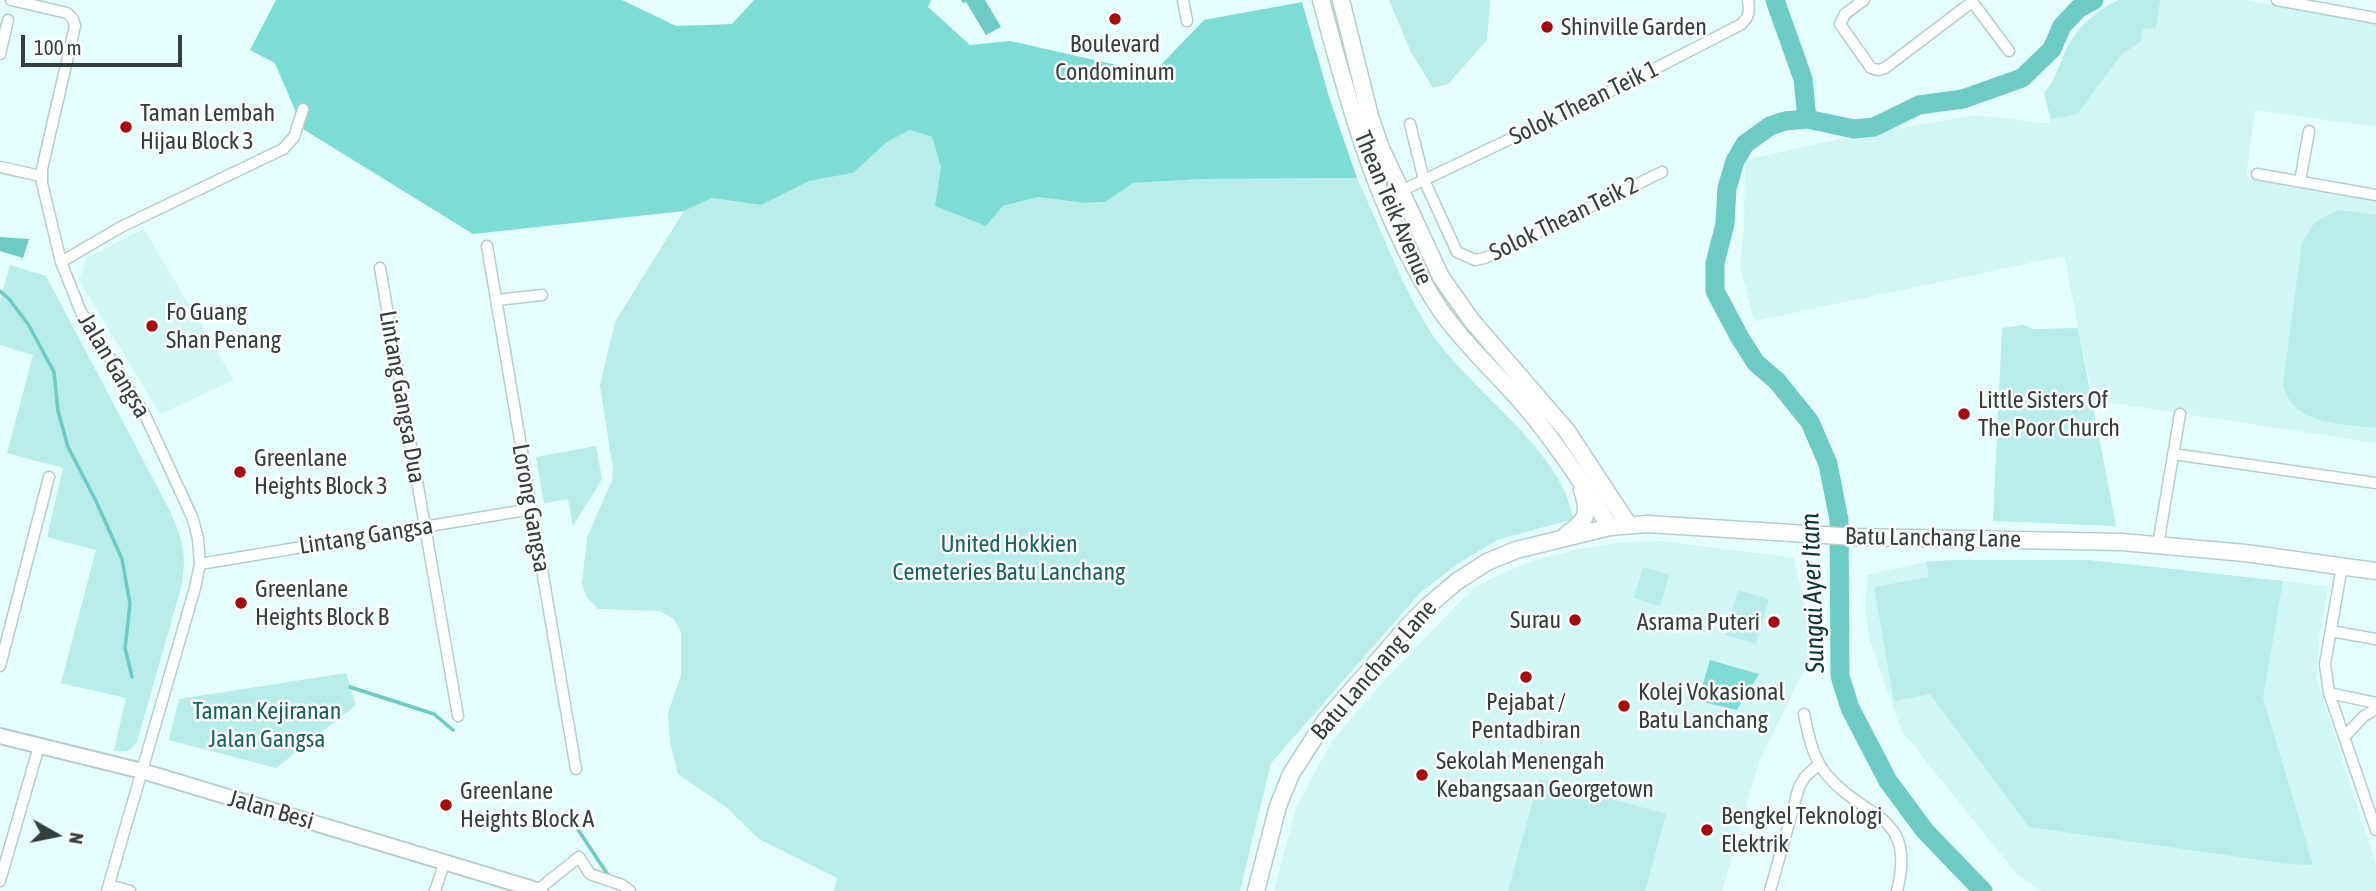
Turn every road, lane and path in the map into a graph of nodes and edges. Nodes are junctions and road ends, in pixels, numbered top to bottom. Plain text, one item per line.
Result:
1 (11, 0) edge
2 (1183, 0) edge
3 (1321, 0) edge
4 (1335, 0) edge
5 (1341, 0) edge
6 (1748, 0) edge
7 (1864, 0) edge
8 (2277, 0) edge
9 (2346, 0) edge
10 (1972, 1) edge
11 (2347, 12) junction
12 (2376, 18) edge
13 (8, 20) dead end
14 (1187, 21) dead end
15 (1351, 41) junction
16 (2009, 51) dead end
17 (0, 54) edge
18 (303, 109) dead end
19 (1409, 124) dead end
20 (2309, 131) dead end
21 (0, 167) edge
22 (1662, 172) dead end
23 (2257, 174) dead end
24 (41, 176) junction
25 (1424, 180) junction
26 (2301, 181) junction
27 (1401, 191) junction
28 (2376, 195) edge
29 (487, 246) dead end
30 (61, 262) junction
31 (380, 268) dead end
32 (542, 295) dead end
33 (496, 300) junction
34 (2180, 414) dead end
35 (2173, 454) junction
36 (1577, 474) junction
37 (50, 477) dead end
38 (2376, 483) edge
39 (532, 509) junction
40 (1628, 524) junction
41 (425, 527) junction
42 (1610, 527) junction
43 (1562, 538) junction
44 (2158, 545) junction
45 (200, 564) junction
46 (2342, 566) junction
47 (2376, 571) edge
48 (4, 631) edge
49 (2331, 631) junction
50 (2376, 639) edge
51 (0, 666) edge
52 (2329, 693) junction
53 (2376, 703) edge
54 (2376, 709) edge
55 (1804, 714) dead end
56 (458, 716) dead end
57 (0, 736) edge
58 (2345, 736) junction
59 (39, 746) junction
60 (1819, 764) junction
61 (576, 769) dead end
62 (142, 771) junction
63 (2376, 830) edge
64 (444, 861) junction
65 (2, 863) edge
66 (0, 881) edge
67 (108, 888) edge
68 (626, 888) edge
69 (539, 890) edge
70 (130, 891) edge
71 (435, 891) edge
72 (1256, 891) edge
73 (1770, 891) edge
74 (1897, 891) edge

1 - 24 street, Jalan Gangsa
2 - 14 street
3 - 36 main road, Thean Teik Avenue
4 - 15 main road
5 - 15 main road, Thean Teik Avenue
6 - 25 street, Solok Thean Teik 1
7 - 10 street
8 - 11 street
9 - 11 street
10 - 16 street
11 - 12 street
13 - 17 street
15 - 27 main road, Thean Teik Avenue
18 - 30 street
19 - 25 street
20 - 26 street
21 - 24 street
22 - 25 street, Solok Thean Teik 2
23 - 26 street
24 - 30 street, Jalan Gangsa
25 - 27 street, Solok Thean Teik 1
26 - 28 street
27 - 40 main road, Thean Teik Avenue
29 - 33 street, Lorong Gangsa
30 - 45 street, Jalan Gangsa
31 - 41 street, Lintang Gangsa Dua
32 - 33 street
33 - 39 street, Lorong Gangsa
34 - 35 street
35 - 38 street
35 - 44 street
36 - 42 main road, Thean Teik Avenue
36 - 43 main road
37 - 48 street
39 - 41 street, Lintang Gangsa
39 - 61 street, Lorong Gangsa
40 - 42 main road, Batu Lanchang Lane
40 - 44 main road, Batu Lanchang Lane
41 - 45 street, Lintang Gangsa
41 - 56 street, Lintang Gangsa Dua
42 - 43 main road, Batu Lanchang Lane
43 - 72 main road, Batu Lanchang Lane
44 - 46 main road, Batu Lanchang Lane
45 - 62 street, Jalan Gangsa
46 - 47 main road, Batu Lanchang Lane
46 - 49 street
48 - 51 street
49 - 50 street
49 - 52 street
52 - 53 street
52 - 58 street
54 - 58 street
55 - 60 street
57 - 59 street, Jalan Besi
58 - 63 street
59 - 62 street, Jalan Besi
59 - 65 street
60 - 73 street
60 - 74 street
62 - 64 street, Jalan Besi
62 - 67 street, Jalan Gangsa
64 - 69 street, Jalan Besi
64 - 71 street
65 - 66 street
67 - 70 street
68 - 69 street

